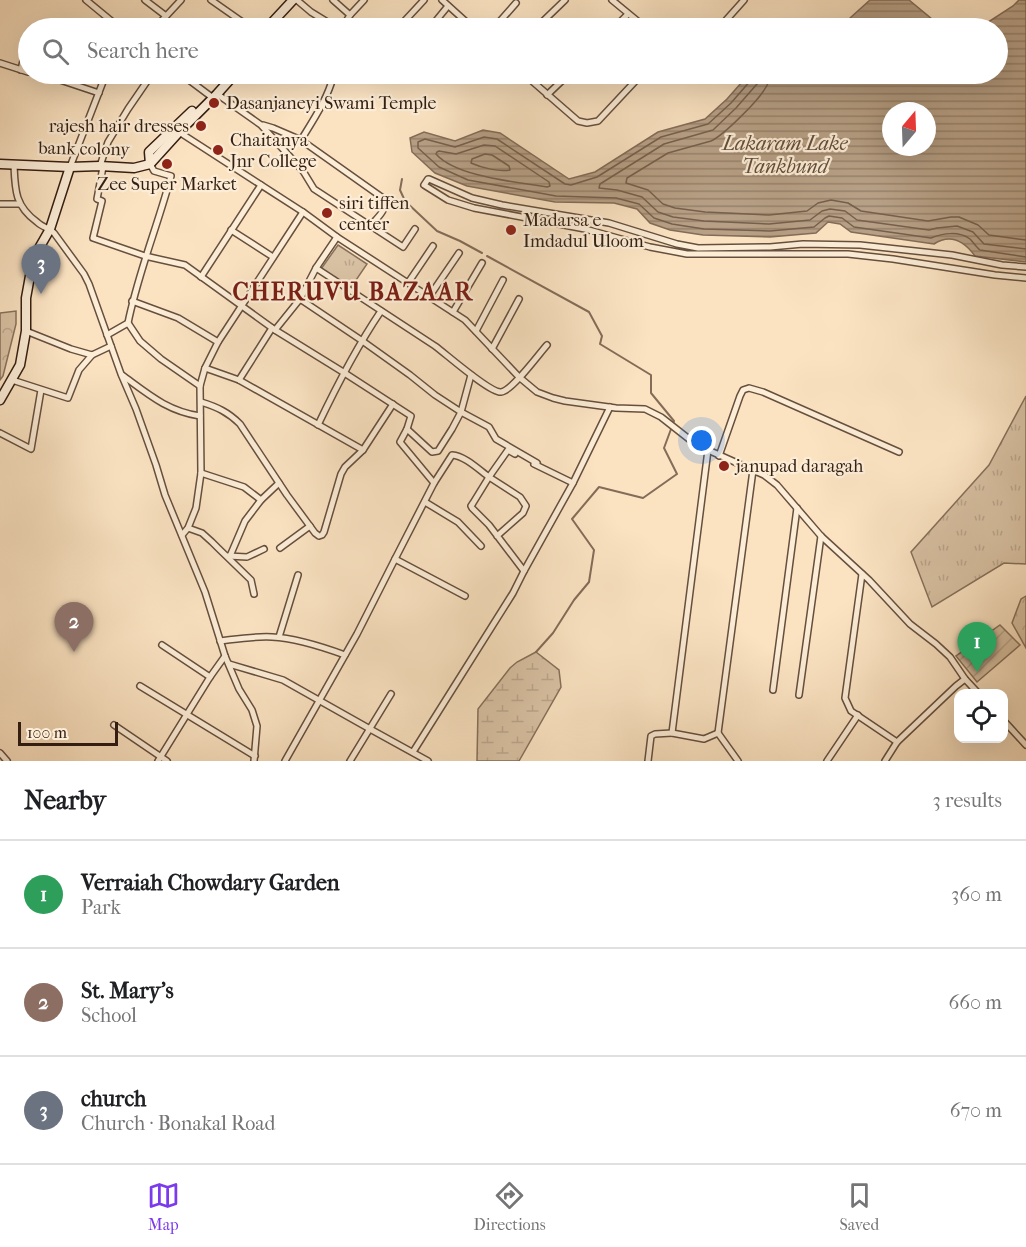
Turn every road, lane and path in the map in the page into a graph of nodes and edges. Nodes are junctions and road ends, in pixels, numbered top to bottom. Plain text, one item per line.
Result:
1 (86, 0) edge
2 (145, 0) edge
3 (181, 0) edge
4 (211, 0) edge
5 (333, 0) edge
6 (364, 0) edge
7 (424, 0) edge
8 (442, 0) edge
9 (565, 0) edge
10 (612, 0) edge
11 (744, 0) edge
12 (292, 2) edge
13 (516, 3) dead end
14 (448, 6) junction
15 (628, 14) junction
16 (350, 15) junction
17 (166, 16) joint
18 (108, 18) edge
19 (237, 18) edge
20 (277, 18) edge
21 (281, 18) edge
22 (321, 18) edge
23 (348, 18) edge
24 (407, 18) edge
25 (438, 18) edge
26 (461, 18) edge
27 (503, 18) edge
28 (546, 18) edge
29 (624, 18) edge
30 (633, 18) edge
31 (727, 18) edge
32 (0, 63) edge
33 (18, 69) edge
34 (76, 84) edge
35 (102, 84) edge
36 (145, 84) edge
37 (196, 84) edge
38 (221, 84) edge
39 (225, 84) edge
40 (331, 84) edge
41 (535, 84) edge
42 (559, 84) edge
43 (633, 84) edge
44 (99, 93) junction
45 (213, 95) junction
46 (547, 95) junction
47 (261, 125) junction
48 (179, 132) junction
49 (301, 140) junction
50 (0, 164) edge
51 (150, 164) junction
52 (14, 165) junction
53 (102, 166) junction
54 (70, 167) junction
55 (261, 185) junction
56 (0, 204) edge
57 (20, 204) junction
58 (303, 212) junction
59 (370, 226) junction
60 (50, 229) junction
61 (415, 229) dead end
62 (231, 230) junction
63 (337, 237) junction
64 (433, 246) dead end
65 (459, 253) dead end
66 (145, 256) junction
67 (273, 257) junction
68 (482, 263) dead end
69 (1026, 267) edge
70 (316, 268) junction
71 (201, 277) junction
72 (1026, 278) edge
73 (503, 280) dead end
74 (408, 283) junction
75 (429, 297) junction
76 (300, 299) junction
77 (519, 299) dead end
78 (132, 301) junction
79 (241, 306) junction
80 (381, 311) junction
81 (453, 312) junction
82 (128, 323) junction
83 (273, 329) junction
84 (26, 331) junction
85 (476, 331) junction
86 (107, 336) junction
87 (361, 340) junction
88 (218, 342) junction
89 (547, 345) dead end
90 (111, 346) junction
91 (492, 349) junction
92 (92, 355) junction
93 (205, 368) junction
94 (343, 372) junction
95 (121, 374) junction
96 (471, 375) junction
97 (519, 377) junction
98 (12, 380) junction
99 (239, 380) junction
100 (200, 386) junction
101 (41, 390) junction
102 (0, 400) edge
103 (201, 402) junction
104 (393, 404) junction
105 (610, 407) junction
106 (461, 412) junction
107 (200, 416) junction
108 (318, 425) junction
109 (407, 429) junction
110 (0, 433) edge
111 (363, 450) junction
112 (708, 450) junction
113 (899, 452) dead end
114 (719, 456) junction
115 (537, 463) dead end
116 (753, 470) junction
117 (201, 473) junction
118 (489, 477) junction
119 (279, 483) junction
120 (434, 483) junction
121 (573, 483) junction
122 (261, 500) junction
123 (425, 502) junction
124 (797, 508) junction
125 (310, 526) junction
126 (188, 528) junction
127 (182, 535) junction
128 (497, 536) junction
129 (821, 536) junction
130 (481, 546) dead end
131 (280, 548) dead end
132 (264, 549) dead end
133 (228, 556) junction
134 (395, 559) junction
135 (524, 571) junction
136 (298, 574) dead end
137 (862, 574) junction
138 (254, 594) dead end
139 (465, 596) dead end
140 (279, 638) junction
141 (220, 641) junction
142 (162, 645) dead end
143 (345, 655) junction
144 (225, 656) junction
145 (228, 664) junction
146 (210, 677) junction
147 (965, 679) junction
148 (140, 686) dead end
149 (975, 689) edge
150 (773, 690) dead end
151 (391, 694) dead end
152 (799, 695) dead end
153 (320, 700) junction
154 (186, 715) junction
155 (858, 715) junction
156 (114, 725) dead end
157 (1008, 725) edge
158 (370, 729) junction
159 (672, 733) junction
160 (718, 733) junction
161 (897, 742) junction
162 (1026, 745) edge
163 (0, 753) edge
164 (415, 753) junction
165 (255, 758) edge
166 (159, 759) edge
167 (7, 761) edge
168 (167, 761) edge
169 (285, 761) edge
170 (350, 761) edge
171 (414, 761) edge
172 (428, 761) edge
173 (648, 761) edge
174 (738, 761) edge
175 (827, 761) edge
176 (885, 761) edge

1 - 18 street
2 - 17 street
3 - 17 street
4 - 19 street
5 - 16 street
6 - 16 street
7 - 24 street
8 - 14 street
9 - 28 street
10 - 15 street
11 - 31 street
12 - 20 main road
12 - 21 main road
12 - 22 street
13 - 27 street
14 - 25 street
14 - 26 street
15 - 29 street
15 - 30 street
16 - 23 street
32 - 33 street
34 - 44 street
35 - 44 street
36 - 53 street
37 - 45 street
38 - 45 main road
39 - 45 main road, bank colony
40 - 49 street
41 - 46 street
42 - 46 street
43 - 46 street
44 - 54 street
45 - 47 street
45 - 48 main road, bank colony
45 - 51 main road
47 - 49 street
47 - 59 street
48 - 51 main road, bank colony
48 - 55 street
49 - 59 street
50 - 52 main road, bank colony
51 - 53 main road, bank colony
51 - 66 street
52 - 54 main road, bank colony
52 - 57 street
53 - 54 main road, bank colony
53 - 66 street
54 - 60 main road
55 - 58 street
55 - 62 street
56 - 57 street
57 - 60 street
58 - 63 street
58 - 67 street
59 - 61 street
60 - 84 main road
60 - 86 street
62 - 67 street
62 - 71 street
63 - 70 street
63 - 74 street
64 - 74 street
65 - 75 street
66 - 71 street
66 - 78 street
67 - 79 street
68 - 81 street
69 - 72 street
70 - 76 street
70 - 80 street
71 - 79 street
73 - 85 street
74 - 75 street
75 - 81 street
76 - 83 street
76 - 87 street
77 - 91 street
78 - 82 street
78 - 88 street
79 - 83 street
79 - 88 street
80 - 87 street
80 - 96 street
81 - 85 street
82 - 86 street
82 - 100 street
83 - 94 street
83 - 99 street
84 - 92 street
84 - 98 main road
85 - 91 street
86 - 90 street
87 - 94 street
87 - 106 street
88 - 93 street
89 - 97 street
90 - 92 street
90 - 95 street
91 - 97 street
92 - 101 street
93 - 99 street
93 - 100 street
94 - 104 street
94 - 108 street
95 - 107 street
95 - 127 street
96 - 97 street
96 - 106 street
97 - 105 street
98 - 101 street
98 - 102 main road
99 - 108 street
100 - 103 street
101 - 110 street
103 - 107 street
103 - 119 street
104 - 109 street
104 - 111 street
105 - 112 street
105 - 121 street
106 - 109 street
106 - 115 street
107 - 117 street
108 - 111 street
109 - 120 street
111 - 125 street
112 - 114 street
112 - 159 street
113 - 114 street
114 - 116 street
116 - 124 street
116 - 160 street
117 - 122 street
117 - 126 street
118 - 120 street
118 - 121 street
118 - 128 street
118 - 128 street
119 - 122 street
119 - 125 street
120 - 123 street
121 - 135 street
122 - 133 street
123 - 130 street
123 - 134 street
124 - 129 street
124 - 150 street
125 - 131 street
126 - 127 street
126 - 133 street
127 - 141 street
128 - 135 street
129 - 137 street
129 - 152 street
132 - 133 street
133 - 138 street
134 - 139 street
134 - 143 street
135 - 164 street
136 - 140 street
137 - 147 street
137 - 155 street
140 - 141 street
140 - 143 street
141 - 144 street
142 - 146 street
143 - 153 street
144 - 145 street
144 - 146 street
145 - 153 street
145 - 165 street
146 - 154 street
147 - 149 street
147 - 161 street
148 - 154 street
151 - 158 street
153 - 158 street
153 - 169 street
154 - 165 street
154 - 166 street
155 - 161 street
155 - 175 street
156 - 166 street
157 - 162 street
158 - 164 street
158 - 170 street
159 - 160 street
159 - 173 street
160 - 174 street
161 - 176 street
163 - 167 street
164 - 171 street
164 - 172 street
166 - 168 street

